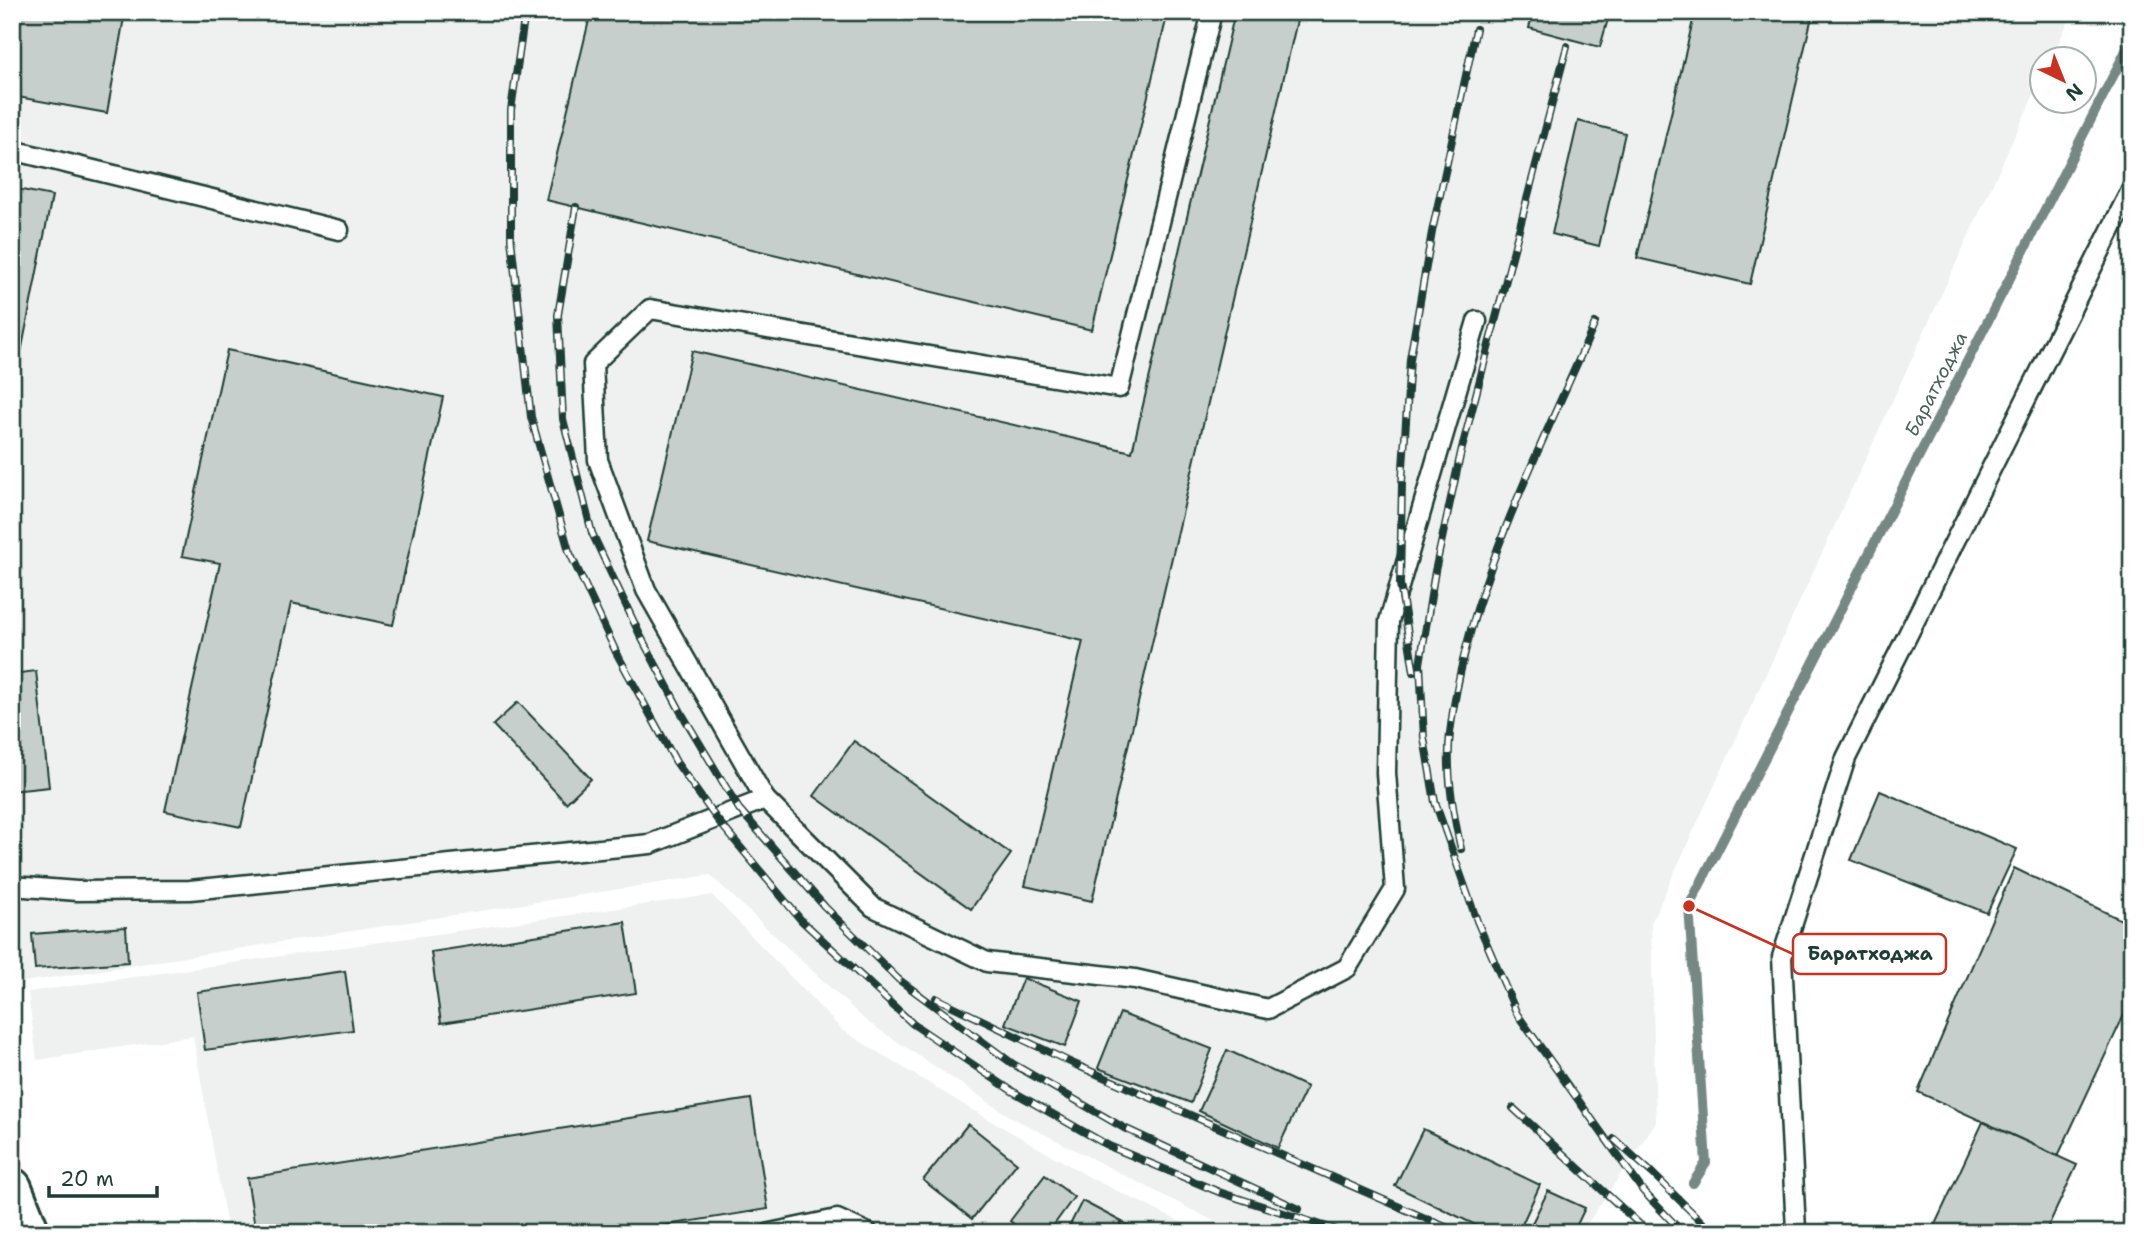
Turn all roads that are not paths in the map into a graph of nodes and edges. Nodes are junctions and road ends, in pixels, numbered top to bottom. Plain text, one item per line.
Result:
1 (1212, 12) edge
2 (12, 150) edge
3 (2132, 188) edge
4 (339, 230) dead end
5 (1477, 321) dead end
6 (765, 799) junction
7 (12, 886) edge
8 (12, 1188) edge
9 (1796, 1230) dead end
10 (30, 1233) edge
11 (770, 1233) edge
12 (868, 1233) edge

1 - 6 lane
2 - 4 lane
3 - 9 lane
5 - 6 lane
6 - 7 lane
8 - 10 street
11 - 12 lane

